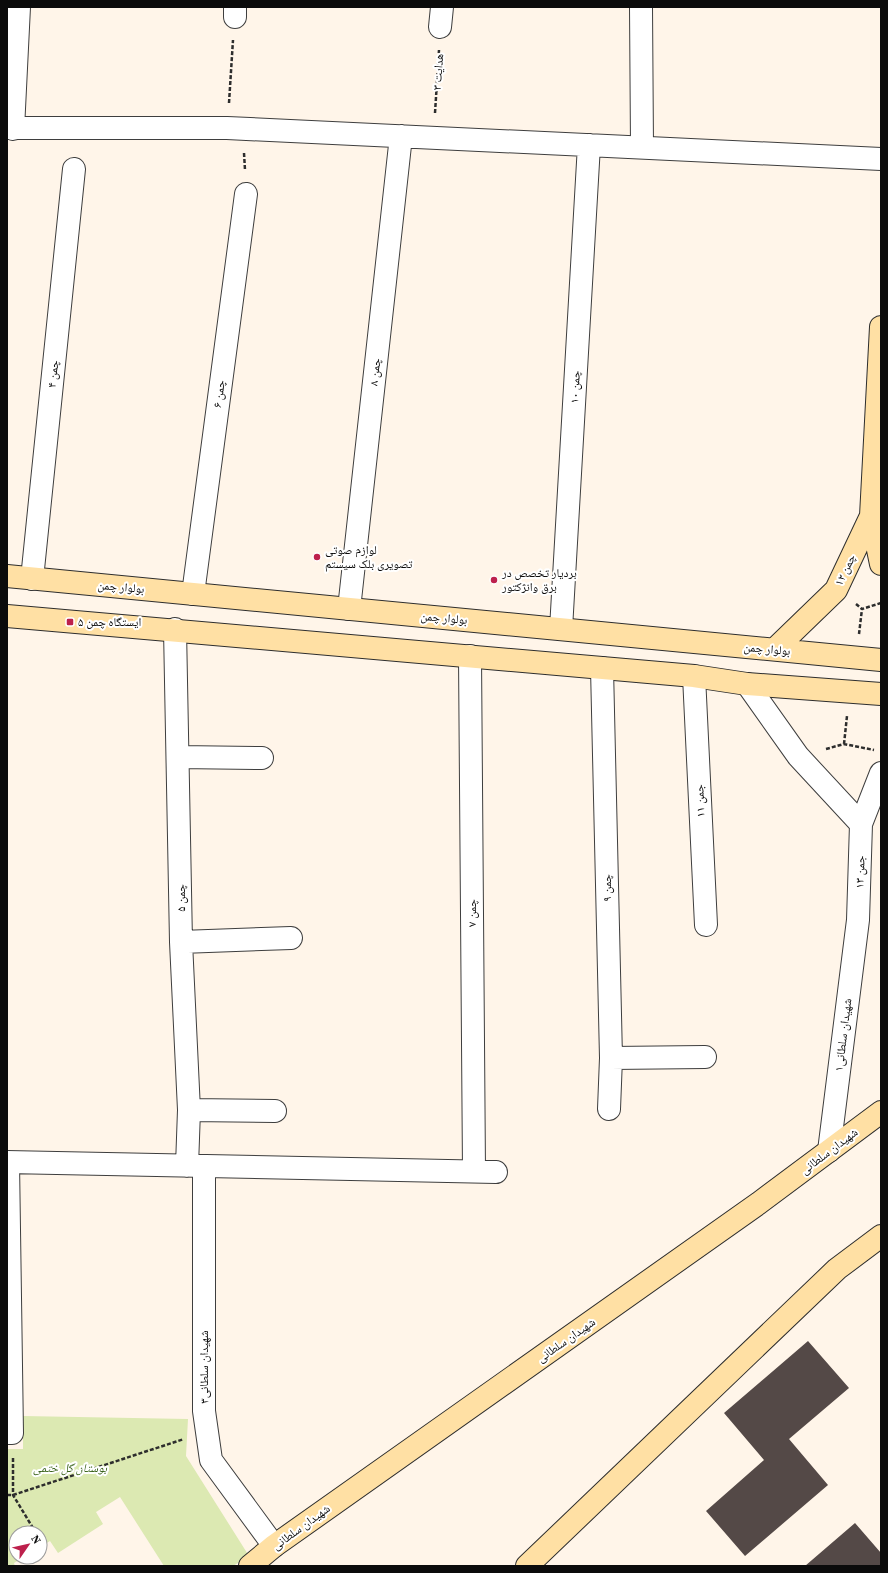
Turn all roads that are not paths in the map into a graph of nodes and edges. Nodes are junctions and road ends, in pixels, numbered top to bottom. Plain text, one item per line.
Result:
1 (20, 7) edge
2 (641, 13) edge
3 (10, 128) edge
4 (401, 136) junction
5 (590, 145) junction
6 (642, 148) junction
7 (881, 159) edge
8 (74, 169) dead end
9 (246, 194) road end
10 (881, 327) edge
11 (879, 408) edge
12 (871, 516) junction
13 (881, 564) edge
14 (7, 576) edge
15 (32, 579) junction
16 (193, 594) junction
17 (348, 609) junction
18 (7, 616) edge
19 (175, 629) junction
20 (561, 629) junction
21 (775, 649) junction
22 (470, 656) junction
23 (881, 660) edge
24 (602, 668) junction
25 (694, 676) junction
26 (747, 684) junction
27 (881, 694) edge
28 (178, 757) junction
29 (262, 758) dead end
30 (881, 773) edge
31 (861, 824) junction
32 (858, 920) joint
33 (706, 925) dead end
34 (291, 938) dead end
35 (182, 942) junction
36 (705, 1057) dead end
37 (611, 1058) junction
38 (609, 1109) dead end
39 (189, 1110) junction
40 (275, 1111) dead end
41 (881, 1112) edge
42 (829, 1151) junction
43 (8, 1162) edge
44 (195, 1166) junction
45 (474, 1171) junction
46 (496, 1172) dead end
47 (881, 1236) edge
48 (10, 1433) edge
49 (274, 1546) junction
50 (250, 1566) edge
51 (527, 1566) edge

1 - 3 street
2 - 6 street
3 - 4 street
4 - 5 street
4 - 17 street, چمن ۸
5 - 6 street
5 - 20 street, چمن ۱۰
6 - 7 street
8 - 15 street, چمن ۴
9 - 16 street, چمن ۶
10 - 11 main road
11 - 12 main road
12 - 13 main road
12 - 21 main road, چمن ۱۲
14 - 15 main road, بولوار چمن
15 - 16 main road, بولوار چمن
16 - 17 main road, بولوار چمن
17 - 20 main road, بولوار چمن
18 - 19 main road
19 - 22 main road
19 - 28 street, چمن ۵
20 - 21 main road, بولوار چمن
21 - 23 main road, بولوار چمن
22 - 24 main road
22 - 45 street, چمن ۷
24 - 25 main road
24 - 37 street, چمن ۹
25 - 26 main road
25 - 33 street, جمن ۱۱
26 - 27 main road
26 - 31 street
28 - 29 street
28 - 35 street, چمن ۵
30 - 31 street, جمن ۱۳
31 - 32 street, جمن ۱۳
32 - 42 street, شهیدان سلطانی۱
34 - 35 street
35 - 39 street, چمن ۵
36 - 37 street
37 - 38 street, چمن ۹
39 - 40 street
39 - 44 street, چمن ۵
41 - 42 main road, شهیدان سلطانی
42 - 49 main road, شهیدان سلطانی
43 - 44 street
43 - 48 street
44 - 45 street
44 - 49 street, شهیدان سلطانی۳
45 - 46 street
47 - 51 main road
49 - 50 main road, شهیدان سلطانی

